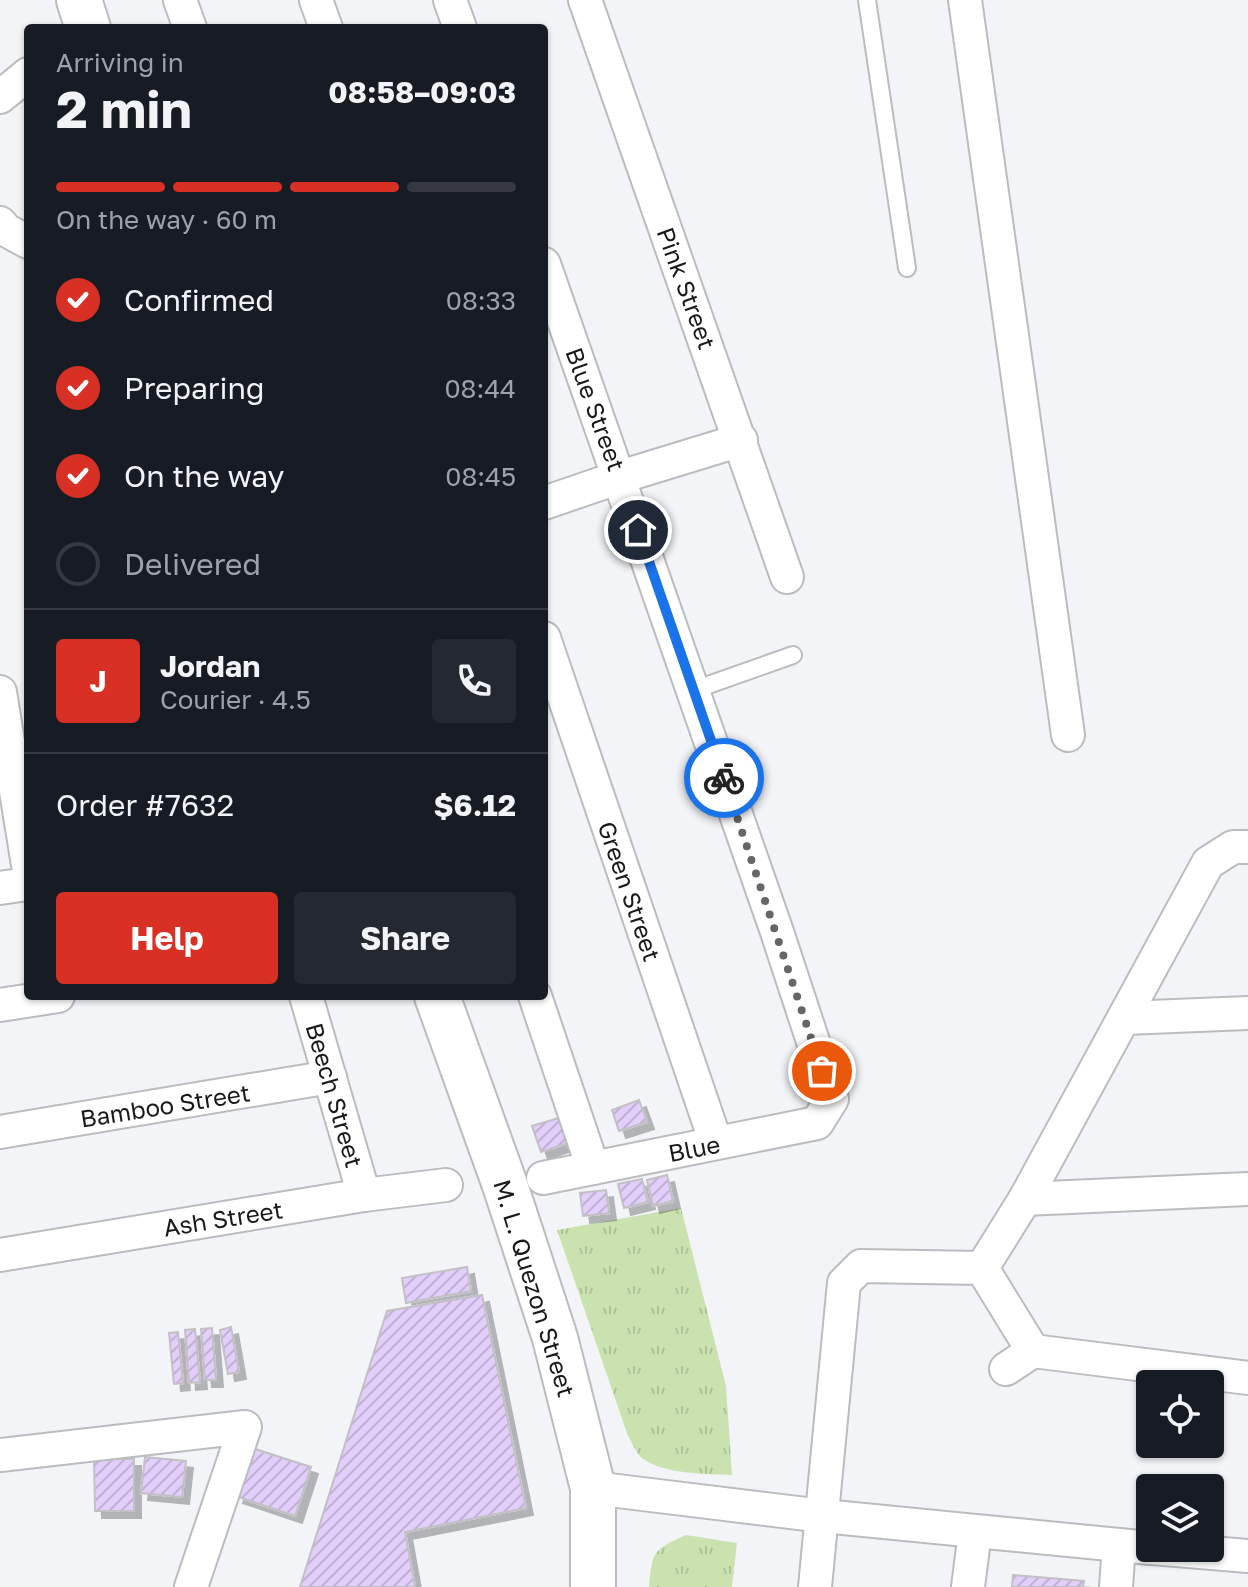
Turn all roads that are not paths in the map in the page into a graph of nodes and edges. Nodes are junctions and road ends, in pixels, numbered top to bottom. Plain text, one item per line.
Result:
1 (79, 0) edge
2 (180, 0) edge
3 (316, 0) edge
4 (450, 0) edge
5 (585, 0) edge
6 (867, 0) edge
7 (965, 0) edge
8 (87, 24) edge
9 (189, 24) edge
10 (325, 24) edge
11 (459, 24) edge
12 (24, 77) edge
13 (0, 97) edge
14 (0, 223) edge
15 (24, 240) edge
16 (907, 268) dead end
17 (548, 275) edge
18 (741, 440) junction
19 (620, 477) junction
20 (548, 502) edge
21 (787, 577) dead end
22 (548, 650) edge
23 (793, 655) dead end
24 (694, 690) junction
25 (0, 692) edge
26 (1068, 735) dead end
27 (5, 758) edge
28 (24, 846) edge
29 (1248, 847) edge
30 (24, 885) edge
31 (0, 888) edge
32 (29, 1000) edge
33 (307, 1000) edge
34 (438, 1000) edge
35 (536, 1000) edge
36 (0, 1005) edge
37 (1248, 1013) edge
38 (1125, 1018) junction
39 (330, 1077) junction
40 (832, 1099) joint
41 (0, 1132) edge
42 (716, 1143) junction
43 (593, 1168) junction
44 (543, 1178) dead end
45 (446, 1185) dead end
46 (1248, 1189) edge
47 (364, 1195) junction
48 (1025, 1199) junction
49 (0, 1255) edge
50 (982, 1268) junction
51 (1033, 1351) junction
52 (1006, 1369) dead end
53 (1248, 1378) edge
54 (0, 1455) edge
55 (593, 1488) junction
56 (823, 1516) junction
57 (975, 1532) junction
58 (1136, 1547) edge
59 (1136, 1554) edge
60 (1224, 1554) edge
61 (1248, 1556) edge
62 (191, 1587) edge
63 (593, 1587) edge
64 (815, 1587) edge
65 (968, 1587) edge
66 (1116, 1587) edge

1 - 8 main road
2 - 9 street
3 - 10 street
4 - 11 street
5 - 18 street, Pink Street
6 - 16 lane
7 - 26 street
12 - 13 street
14 - 15 street
17 - 19 street, Blue Street
18 - 19 street
18 - 21 street, Pink Street
19 - 20 street
19 - 24 street, Blue Street
22 - 42 street, Green Street
23 - 24 lane
24 - 40 street, Blue Street
25 - 27 street
27 - 28 street
29 - 38 street
30 - 31 street
32 - 36 street
33 - 39 street, Beech Street
34 - 55 main road, M. L. Quezon Street
35 - 43 street
37 - 38 street
38 - 48 street
39 - 41 street, Bamboo Street
39 - 47 street, Beech Street
40 - 42 street, Blue
42 - 43 street, Blue
43 - 44 street, Blue
45 - 47 street, Ash Street
46 - 48 street
47 - 49 street, Ash Street
48 - 50 street
50 - 51 street
50 - 56 street
51 - 52 street
51 - 53 street
54 - 62 street
55 - 56 street
55 - 63 main road, M. L. Quezon Street
56 - 57 street
56 - 64 street
57 - 58 street
57 - 65 street
59 - 66 street
60 - 61 street

